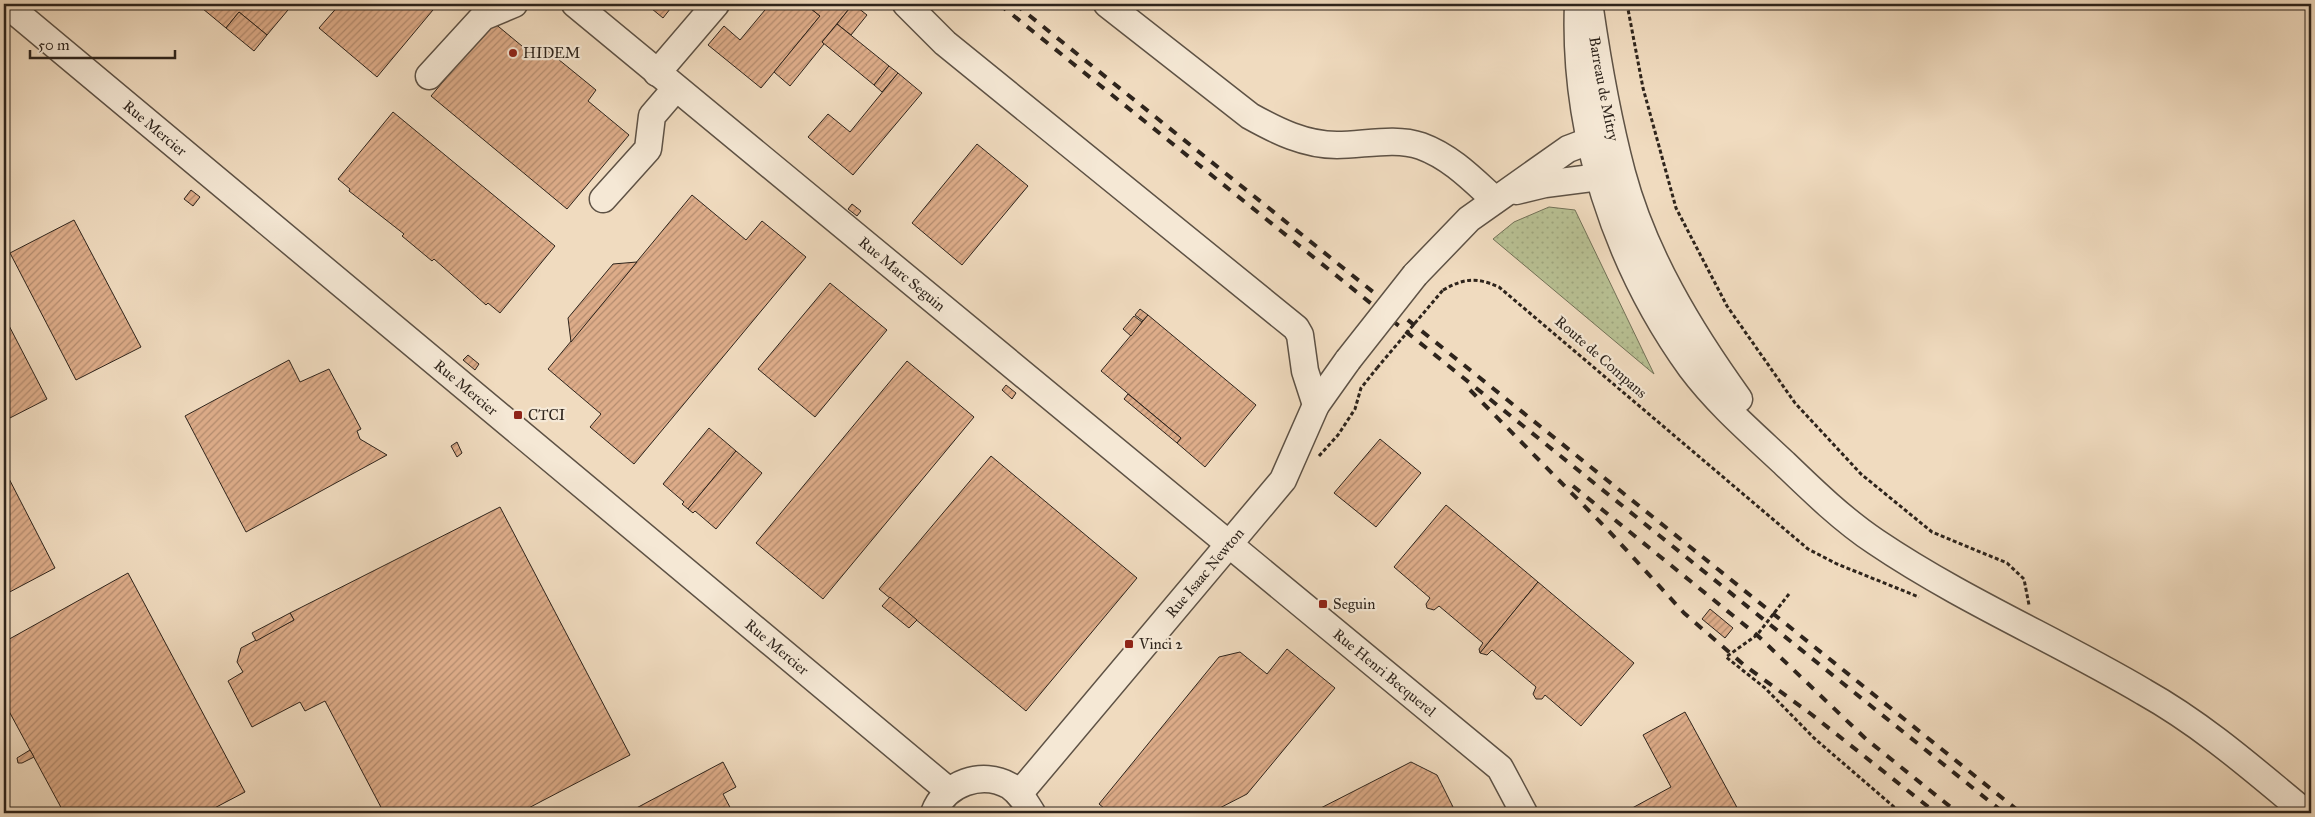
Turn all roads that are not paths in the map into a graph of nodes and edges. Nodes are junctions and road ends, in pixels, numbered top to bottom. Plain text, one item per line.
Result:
1 (6, 4) edge
2 (514, 4) edge
3 (575, 4) edge
4 (716, 4) edge
5 (906, 4) edge
6 (1107, 4) edge
7 (1578, 4) edge
8 (1590, 4) edge
9 (429, 76) dead end
10 (667, 80) junction
11 (1601, 137) junction
12 (1611, 175) junction
13 (1503, 196) junction
14 (603, 199) dead end
15 (1316, 405) junction
16 (1228, 545) junction
17 (949, 791) junction
18 (1025, 804) edge
19 (934, 813) edge
20 (1524, 813) edge
21 (2306, 813) edge

1 - 17 street, Rue Mercier
2 - 9 street
3 - 10 street, Rue Marc Seguin
4 - 10 street
5 - 15 street
6 - 13 street
7 - 11 street
8 - 11 street, Barreau de Mitry
10 - 14 street
10 - 16 street, Rue Marc Seguin
11 - 12 street, Barreau de Mitry
11 - 13 street, Rue Isaac Newton
12 - 13 street
12 - 21 street, Barreau de Mitry
13 - 15 street, Rue Isaac Newton, bridge
15 - 16 street, Rue Isaac Newton
16 - 18 street, Rue Isaac Newton
16 - 20 street, Rue Henri Becquerel
17 - 18 street
17 - 19 street

